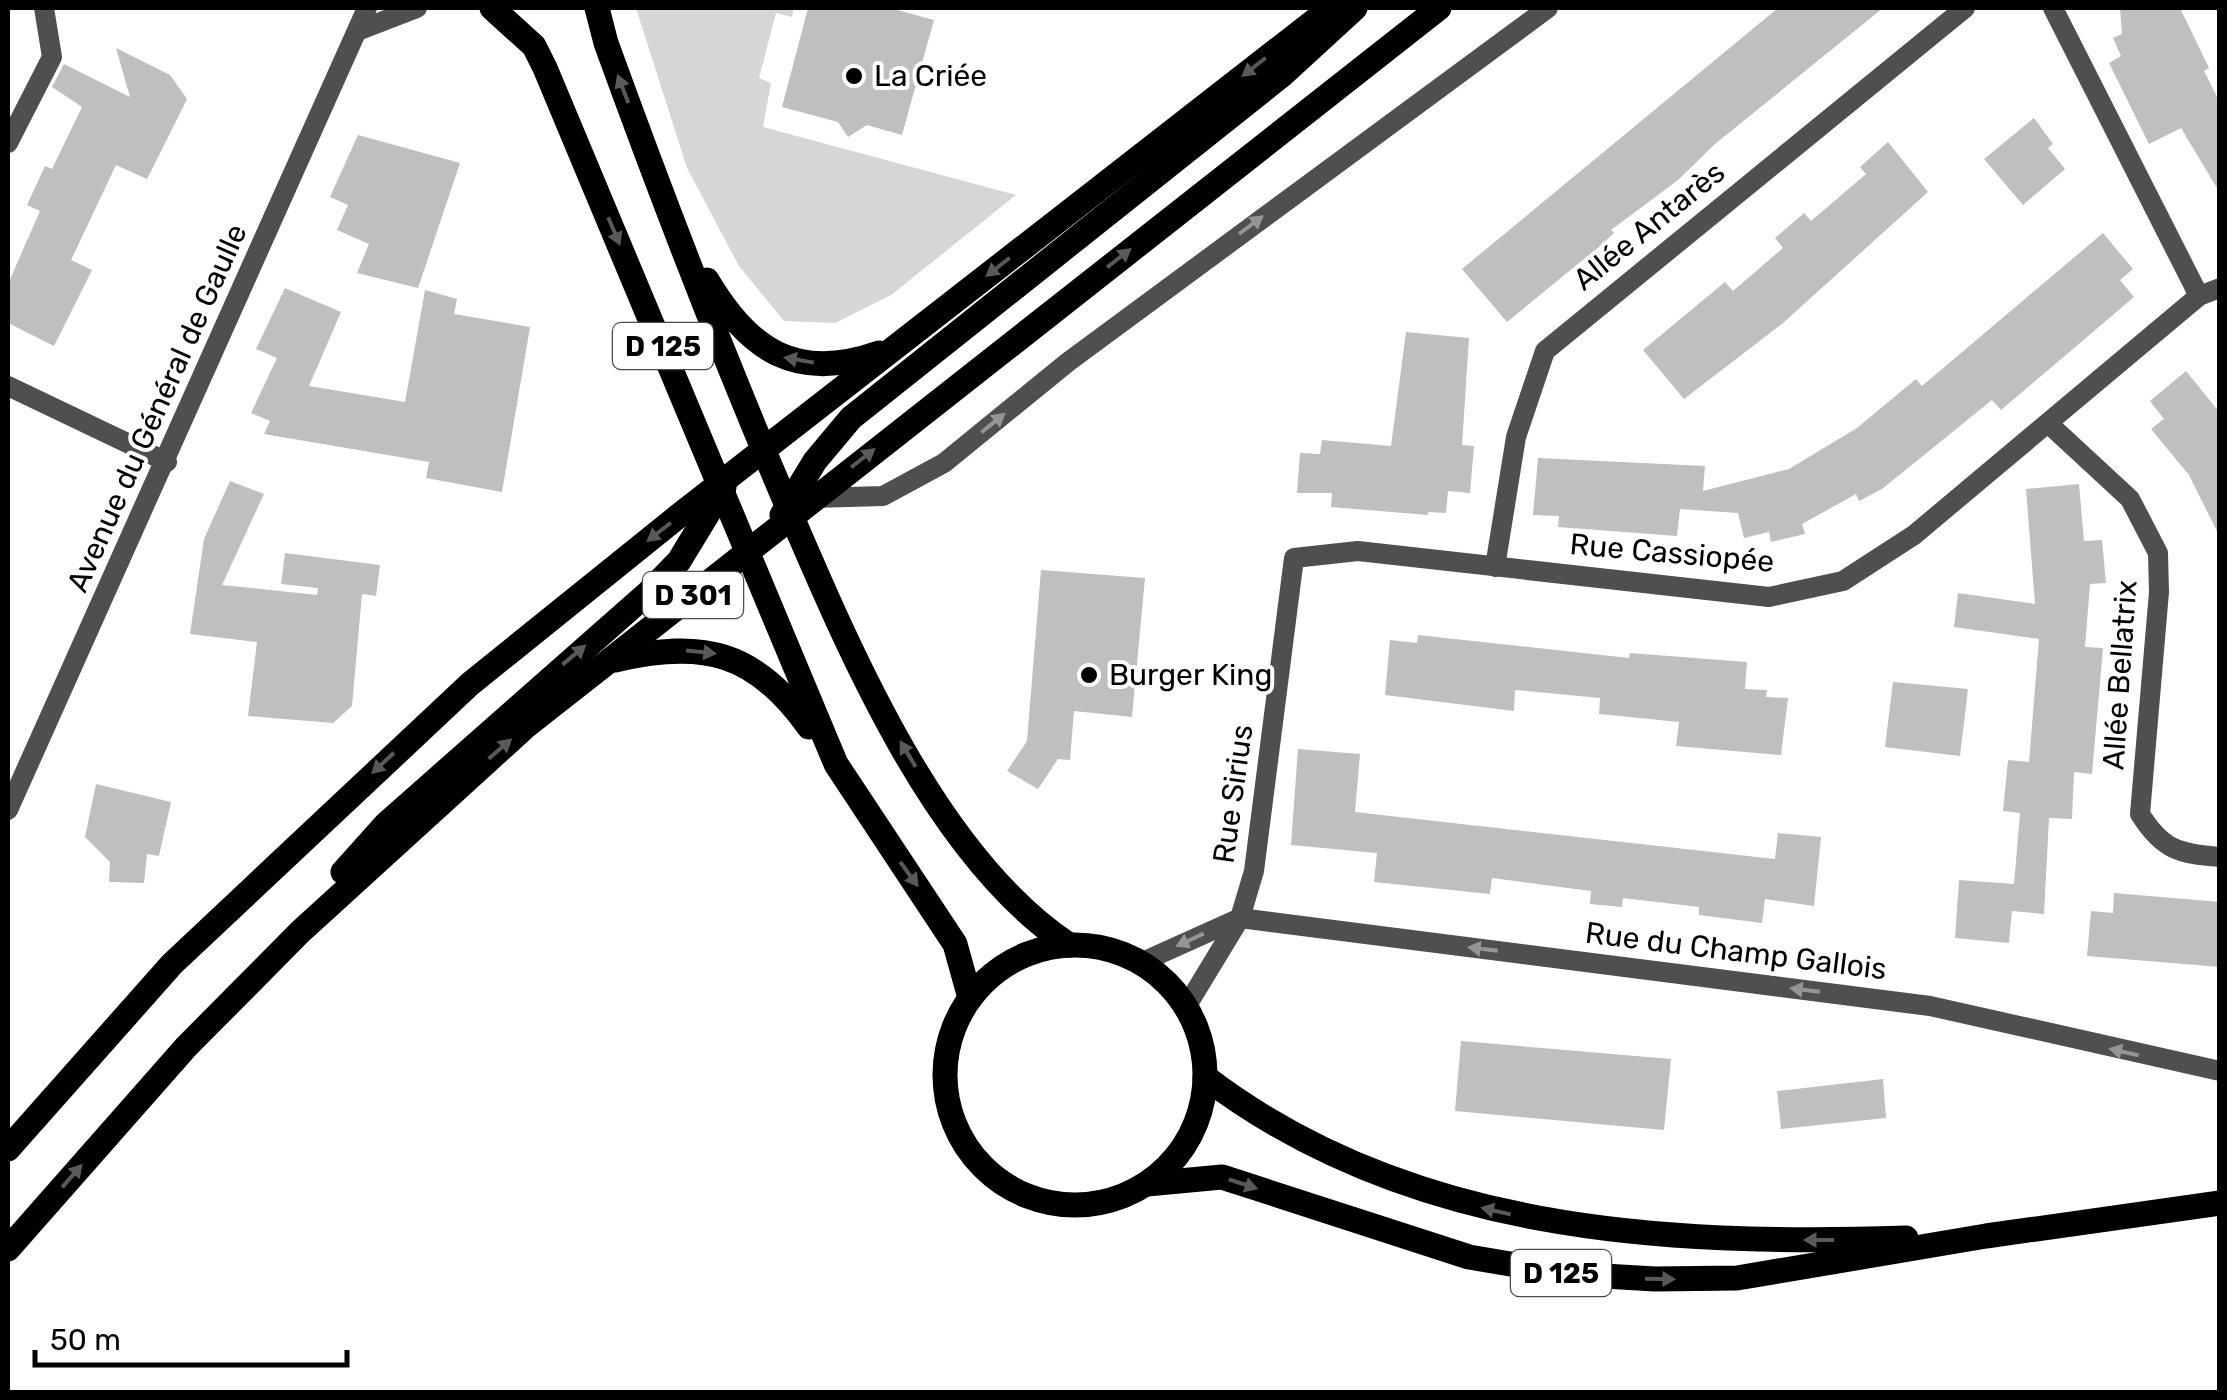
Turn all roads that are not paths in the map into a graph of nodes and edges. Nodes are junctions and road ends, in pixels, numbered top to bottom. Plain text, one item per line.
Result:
1 (44, 8) edge
2 (367, 8) edge
3 (417, 8) edge
4 (492, 8) edge
5 (597, 8) edge
6 (1331, 8) edge
7 (1354, 8) edge
8 (1439, 8) edge
9 (1548, 8) edge
10 (1965, 8) edge
11 (2053, 8) edge
12 (360, 30) junction
13 (8, 143) edge
14 (672, 212) junction
15 (2220, 288) edge
16 (2194, 302) junction
17 (894, 348) junction
18 (8, 386) edge
19 (742, 402) junction
20 (2050, 424) junction
21 (762, 450) junction
22 (167, 462) junction
23 (724, 484) junction
24 (814, 498) junction
25 (784, 517) junction
26 (748, 551) junction
27 (1294, 558) joint
28 (1495, 566) junction
29 (764, 592) junction
30 (605, 663) junction
31 (836, 764) junction
32 (8, 810) edge
33 (2220, 858) edge
34 (1240, 918) junction
35 (1069, 945) junction
36 (1140, 963) junction
37 (970, 998) junction
38 (1186, 1006) junction
39 (186, 1046) junction
40 (2220, 1071) edge
41 (1205, 1077) junction
42 (8, 1149) edge
43 (1148, 1184) junction
44 (2220, 1202) edge
45 (1986, 1236) junction
46 (8, 1249) edge

1 - 13 street
2 - 12 street, Avenue du Général de Gaulle
3 - 12 street
4 -> 23 main road, D 125
14 -> 5 main road, D 125
6 -> 17 main road, D 301
7 - 25 main road
24 -> 8 main road, D 301
24 -> 9 street
10 - 28 street, Allée Antarès
11 - 16 street
12 - 22 street, Avenue du Général de Gaulle
17 -> 14 main road
14 - 19 main road, D 125
15 - 16 street, Rue Cassiopée
16 - 20 street, Rue Cassiopée
17 - 21 main road, D 301
18 - 22 street
19 - 21 main road, D 125
19 - 23 main road
20 - 28 street, Rue Cassiopée
20 - 33 street, Allée Bellatrix
21 - 23 main road, D 301
21 - 25 main road, D 125
22 - 32 street, Avenue du Général de Gaulle
23 - 26 main road, D 125
39 -> 23 main road
23 -> 42 main road, D 301
24 - 25 main road, D 301
25 - 26 main road, D 301
25 - 29 main road
35 -> 25 main road, D 125
26 - 29 main road, D 125
26 - 30 main road, D 301
27 - 28 street, Rue Cassiopée
27 - 34 street, Rue Sirius
29 - 31 main road, D 125
30 -> 31 main road
39 -> 30 main road, D 301
31 -> 37 main road, D 125
34 -> 36 street
34 - 38 street
40 -> 34 street, Rue du Champ Gallois
35 - 36 main road
35 - 37 main road
36 - 38 main road
37 - 43 main road
38 - 41 main road
46 -> 39 main road, D 301
41 - 43 main road
45 -> 41 main road, D 125
43 -> 45 main road, D 125
44 - 45 main road, D 125

